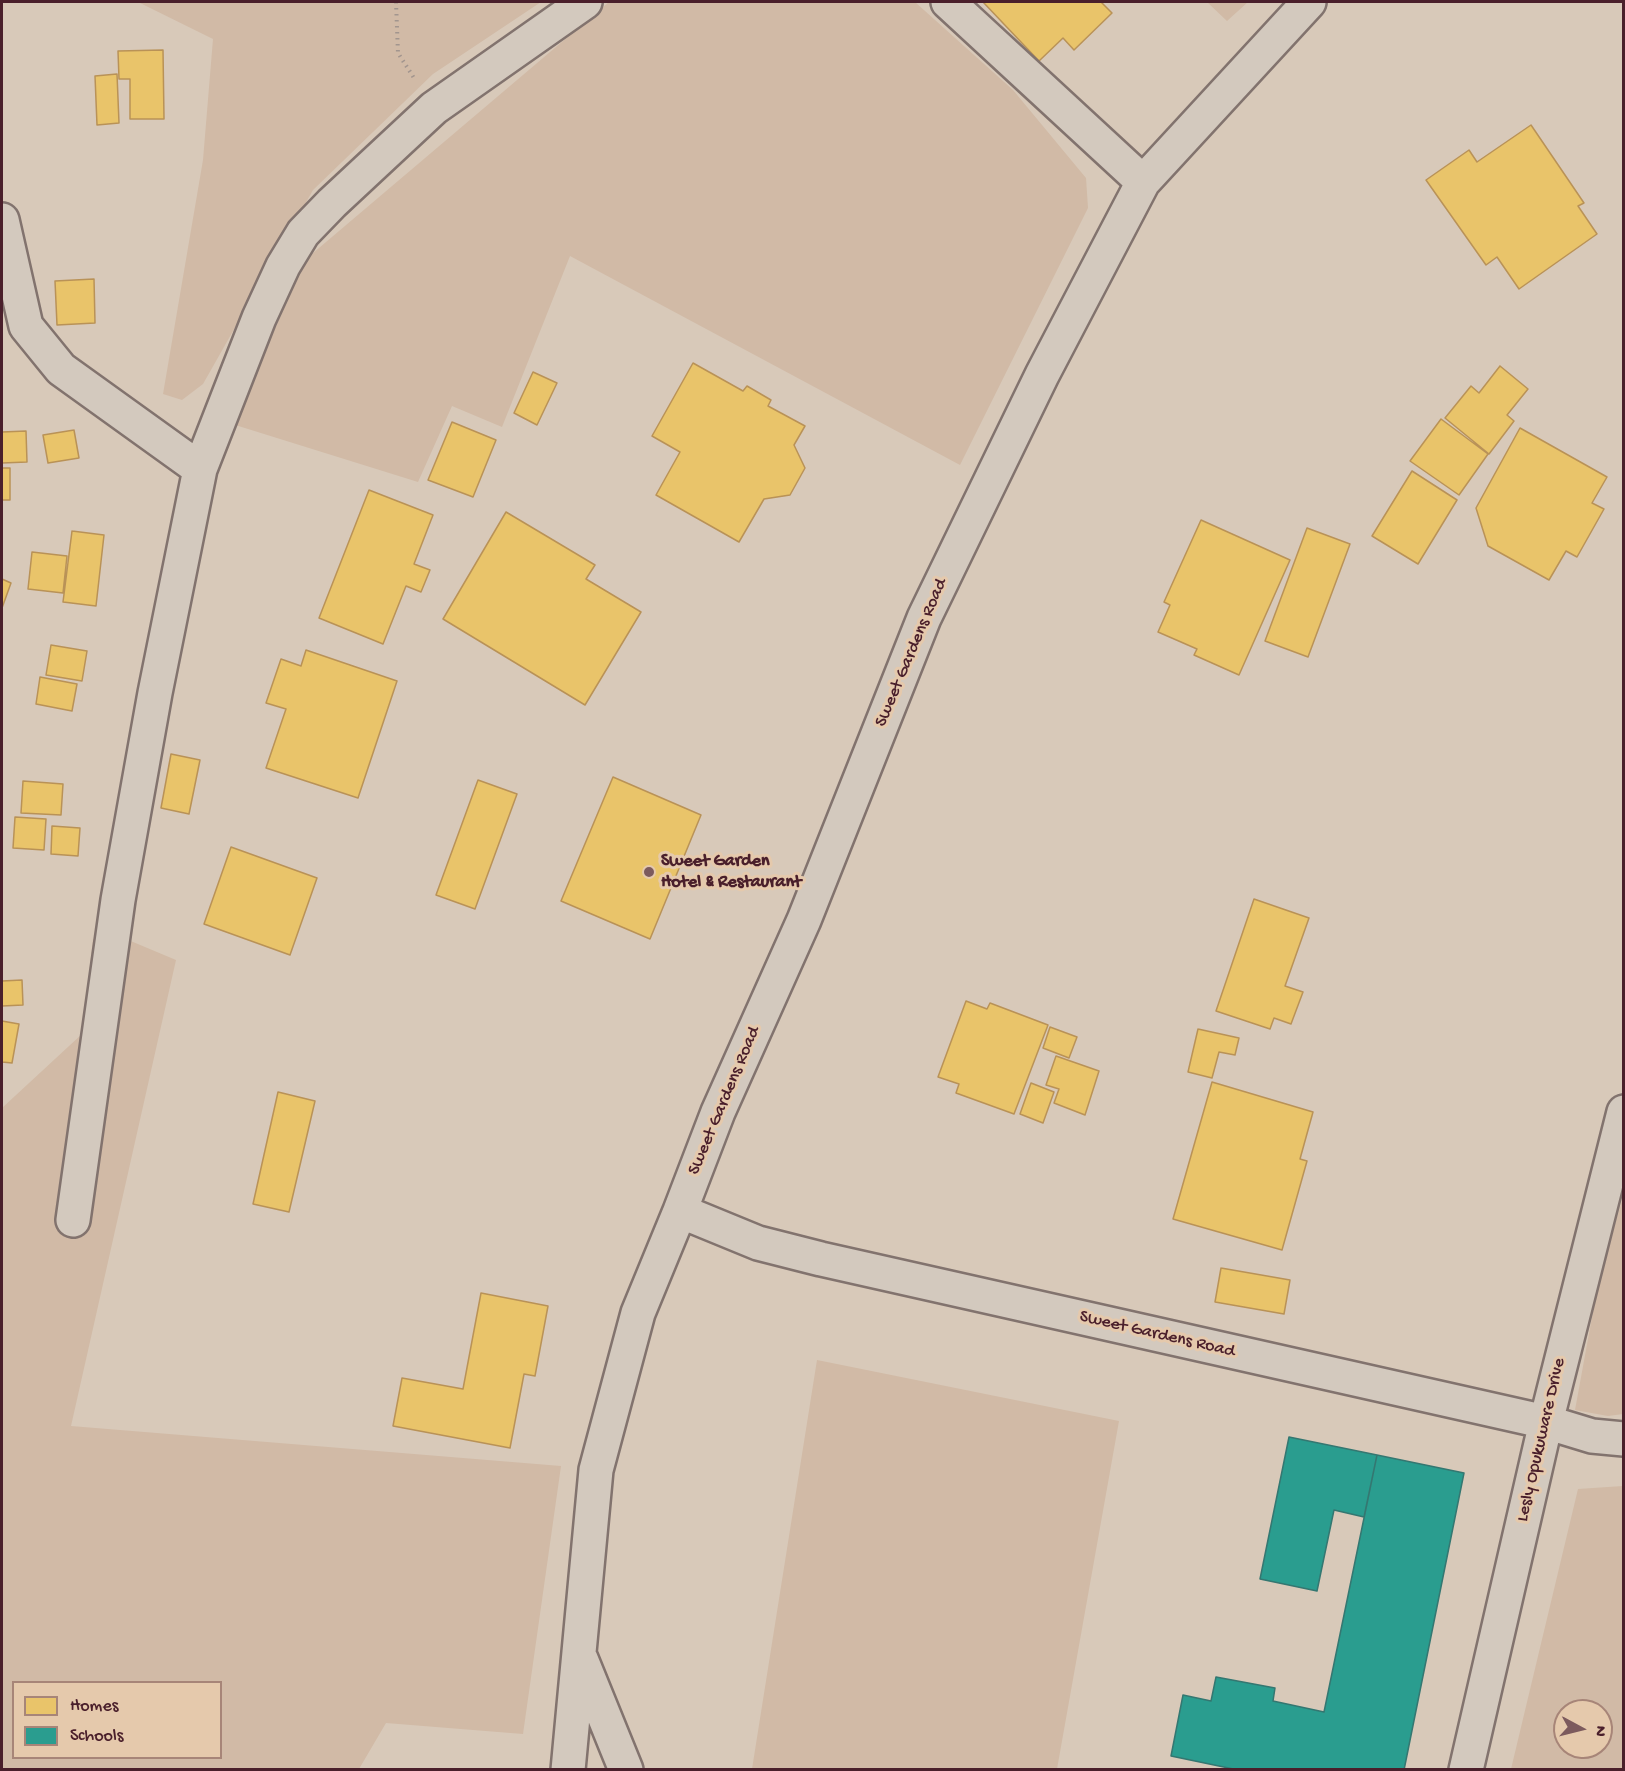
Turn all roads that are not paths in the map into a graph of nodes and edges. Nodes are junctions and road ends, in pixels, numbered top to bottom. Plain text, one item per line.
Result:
1 (585, 2) edge
2 (948, 2) edge
3 (1309, 2) edge
4 (1143, 182) junction
5 (2, 220) edge
6 (200, 469) junction
7 (1623, 1112) edge
8 (680, 1210) junction
9 (73, 1220) dead end
10 (1546, 1422) junction
11 (1623, 1439) edge
12 (579, 1655) junction
13 (567, 1770) edge
14 (626, 1770) edge
15 (1466, 1770) edge

1 - 6 street
2 - 4 street
3 - 4 street, Sweet Gardens Road
4 - 8 street, Sweet Gardens Road
5 - 6 street
6 - 9 street
7 - 10 street, Lesly Opukuware Drive
8 - 10 street, Sweet Gardens Road
8 - 12 street
10 - 11 street, Sweet Gardens Road
10 - 15 street, Lesly Opukuware Drive
12 - 13 street
12 - 14 street

